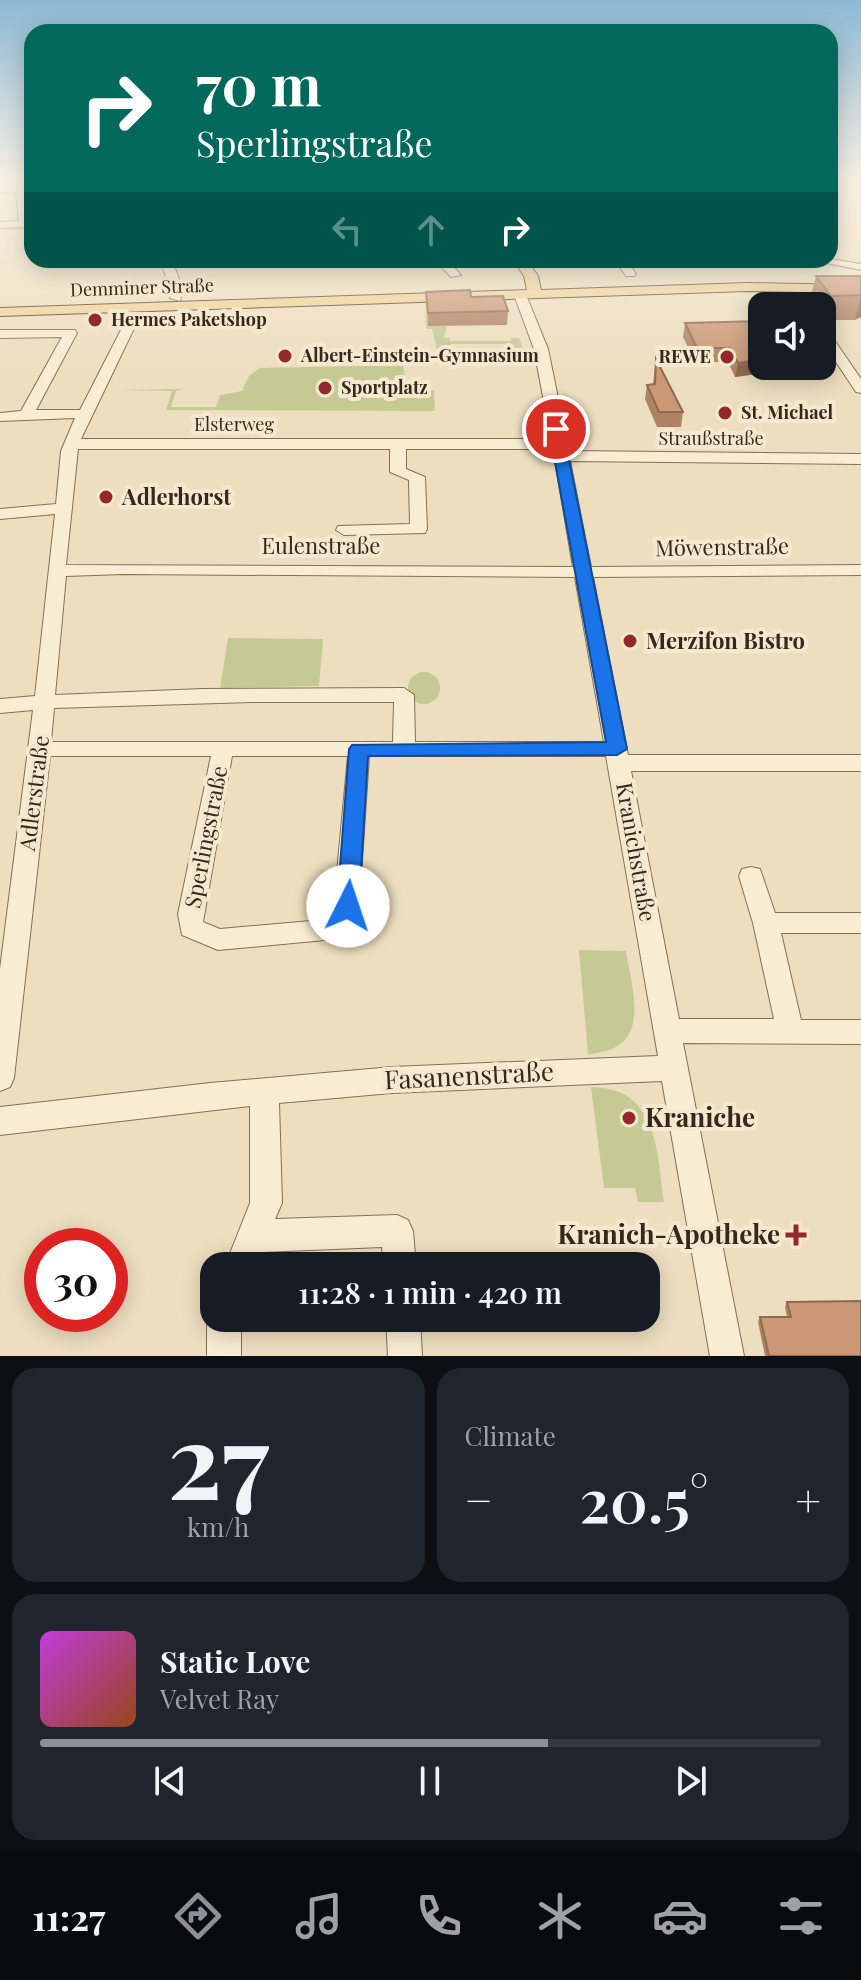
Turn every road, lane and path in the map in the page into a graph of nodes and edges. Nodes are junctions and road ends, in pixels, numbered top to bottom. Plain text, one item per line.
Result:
1 (838, 267) edge
2 (861, 267) edge
3 (169, 268) edge
4 (448, 268) edge
5 (513, 268) edge
6 (526, 268) edge
7 (626, 268) edge
8 (815, 268) edge
9 (630, 274) dead end
10 (455, 275) dead end
11 (854, 282) edge
12 (861, 289) edge
13 (527, 291) junction
14 (176, 298) junction
15 (0, 304) edge
16 (0, 312) edge
17 (132, 320) dead end
18 (1, 335) edge
19 (836, 352) edge
20 (861, 389) edge
21 (32, 414) junction
22 (84, 414) junction
23 (0, 417) edge
24 (71, 444) junction
25 (398, 445) junction
26 (560, 450) junction
27 (861, 459) edge
28 (64, 508) junction
29 (0, 514) edge
30 (344, 530) dead end
31 (861, 570) edge
32 (58, 571) junction
33 (583, 572) junction
34 (44, 701) junction
35 (0, 706) edge
36 (39, 749) junction
37 (223, 749) junction
38 (359, 749) junction
39 (404, 749) junction
40 (619, 756) junction
41 (861, 763) edge
42 (751, 876) dead end
43 (766, 923) junction
44 (861, 923) edge
45 (668, 1031) junction
46 (790, 1031) junction
47 (861, 1032) edge
48 (675, 1068) junction
49 (0, 1078) edge
50 (264, 1091) junction
51 (0, 1121) edge
52 (253, 1236) junction
53 (247, 1252) edge
54 (399, 1252) edge
55 (224, 1332) edge
56 (404, 1332) edge
57 (224, 1356) edge
58 (405, 1356) edge
59 (727, 1356) edge

1 - 2 street
3 - 14 street
4 - 10 street
5 - 13 main road
6 - 13 main road
7 - 9 street
8 - 11 main road
11 - 13 main road, Demminer Straße
12 - 13 main road, Demminer Straße
13 - 14 main road, Demminer Straße
13 - 16 main road, Demminer Straße
13 - 26 street, Kranichstraße
14 - 15 main road, Demminer Straße
17 - 22 street, Adlerstraße
18 - 21 street
19 - 20 street
21 - 22 street
21 - 23 street
22 - 24 street, Adlerstraße
24 - 25 street, Elsterweg
24 - 28 street, Adlerstraße
25 - 26 street, Elsterweg
25 - 30 street
26 - 27 street, Straußstraße
26 - 33 street, Kranichstraße
28 - 29 street
28 - 32 street, Adlerstraße
31 - 33 street, Möwenstraße
32 - 33 street, Eulenstraße
32 - 34 street, Adlerstraße
33 - 40 street, Kranichstraße
34 - 35 street
34 - 36 street, Adlerstraße
34 - 39 street
36 - 37 street, Sperlingstraße
36 - 49 street, Adlerstraße
37 - 38 street, Sperlingstraße
37 - 38 street, Sperlingstraße
38 - 39 street, Sperlingstraße
39 - 40 street, Sperlingstraße
40 - 41 street, Sperlingstraße
40 - 45 street, Kranichstraße
42 - 43 street
43 - 44 street
43 - 46 street
45 - 46 street
45 - 48 street, Kranichstraße
46 - 47 street
48 - 50 street, Fasanenstraße
48 - 59 street, Kranichstraße
50 - 51 street, Fasanenstraße
50 - 52 street
52 - 53 street
52 - 54 street
55 - 57 street
56 - 58 street

